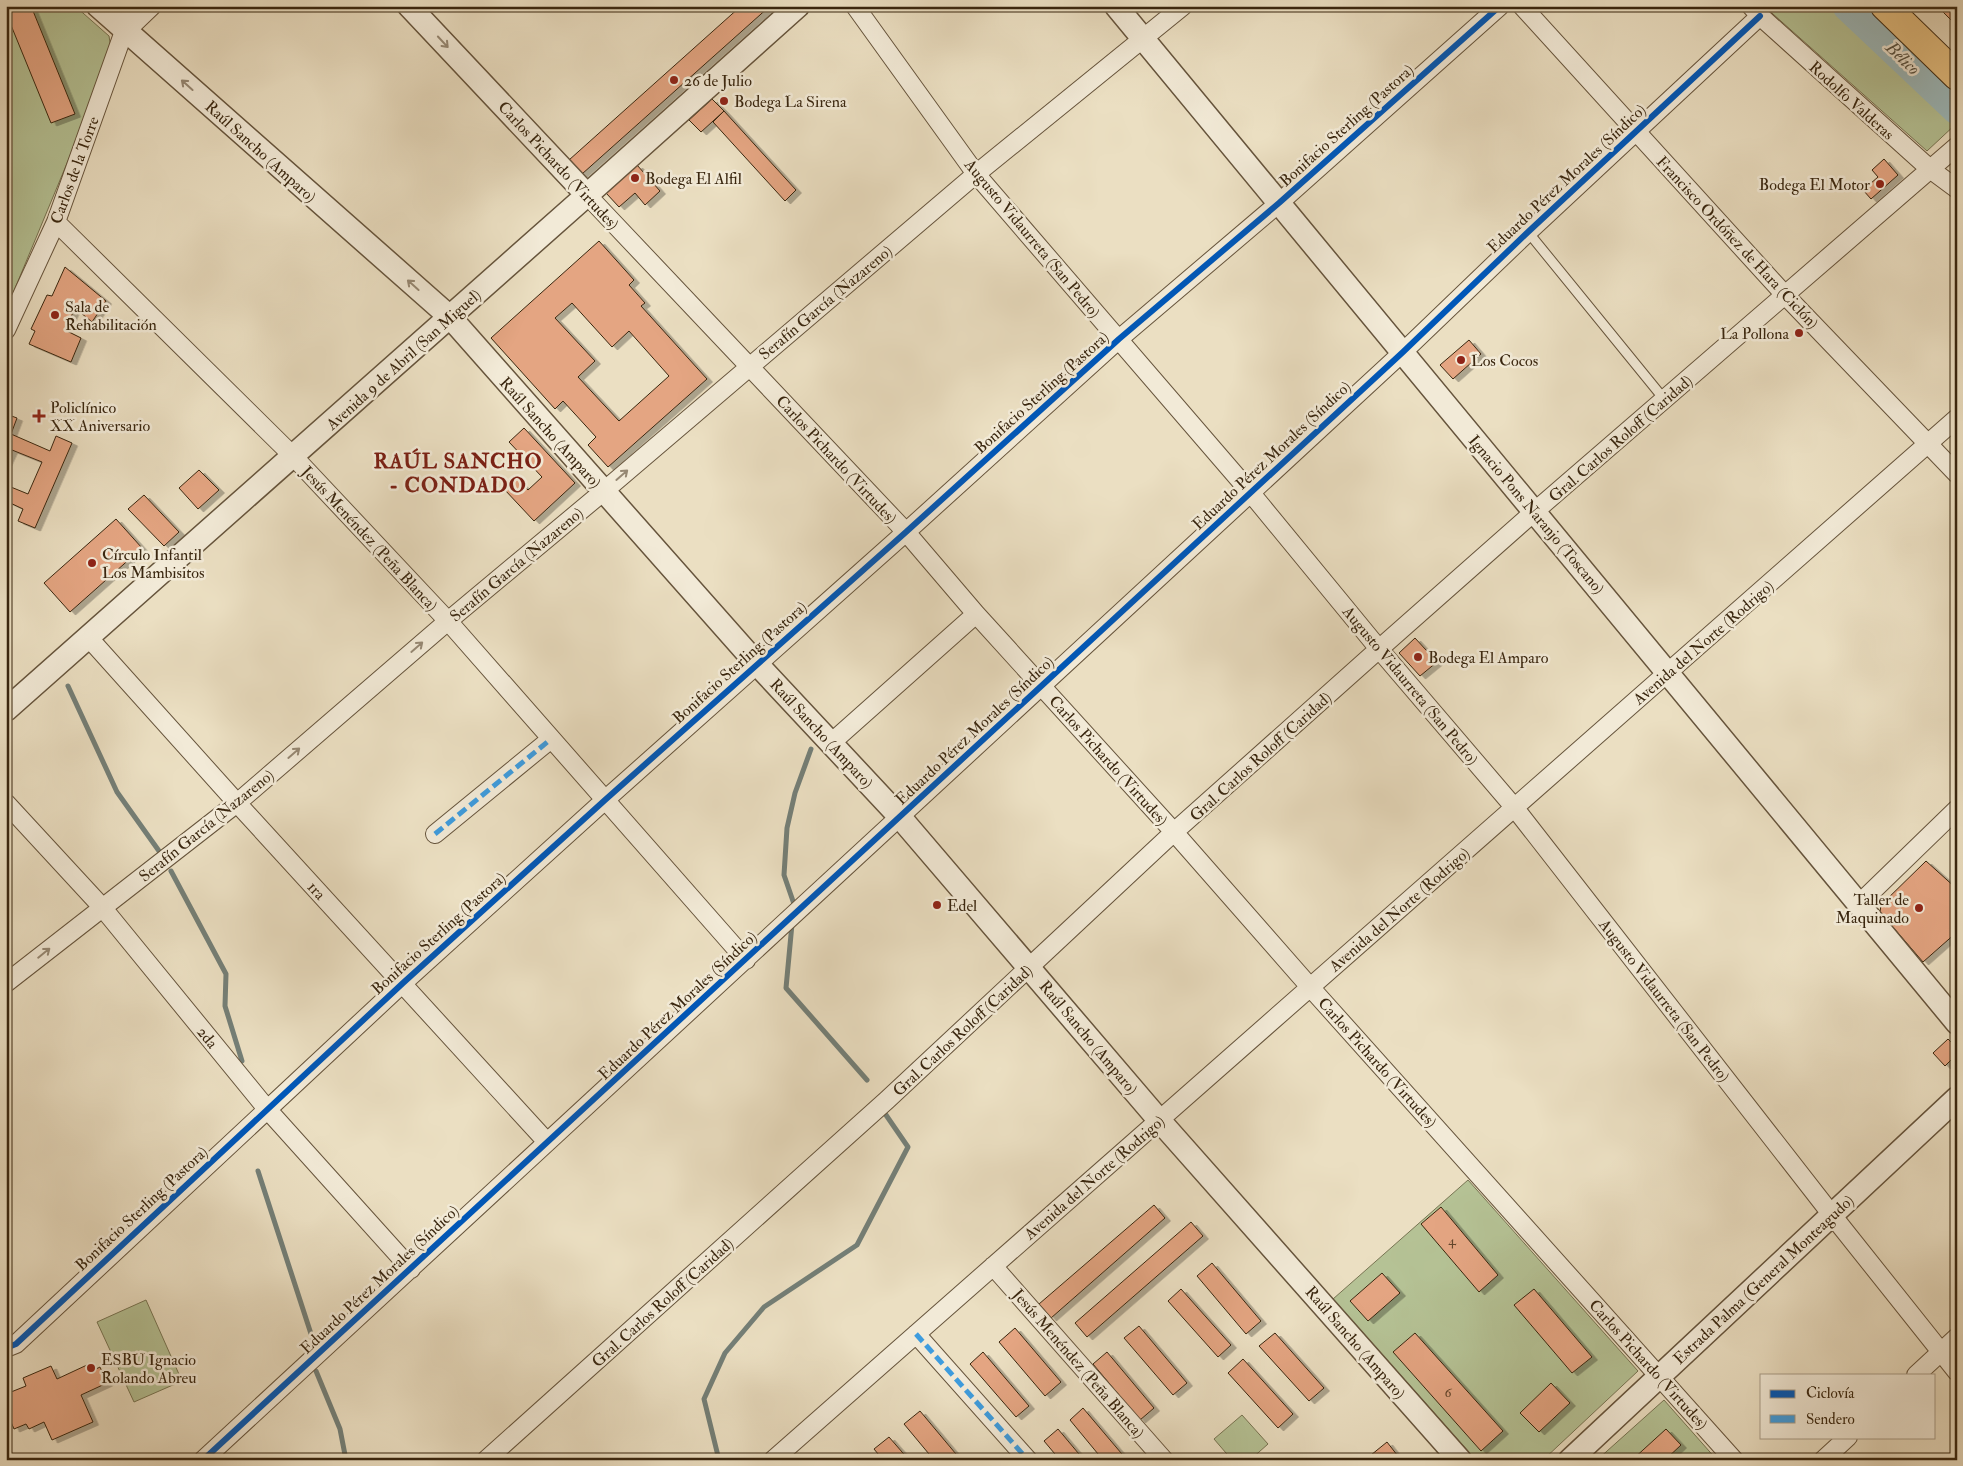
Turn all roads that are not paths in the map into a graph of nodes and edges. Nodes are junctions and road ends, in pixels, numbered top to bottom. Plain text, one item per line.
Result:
1 (98, 6) edge
2 (134, 6) edge
3 (152, 6) edge
4 (409, 6) edge
5 (798, 6) edge
6 (855, 6) edge
7 (1116, 6) edge
8 (1183, 6) edge
9 (1500, 6) edge
10 (1522, 6) edge
11 (1885, 6) edge
12 (1755, 11) edge
13 (126, 31) junction
14 (1142, 38) junction
15 (1957, 76) edge
16 (1636, 131) junction
17 (1957, 146) edge
18 (1930, 170) junction
19 (976, 174) junction
20 (1957, 189) edge
21 (587, 195) junction
22 (1279, 203) junction
23 (56, 222) junction
24 (1528, 232) junction
25 (1785, 295) junction
26 (450, 318) junction
27 (6, 330) edge
28 (1119, 339) junction
29 (1403, 352) junction
30 (750, 366) junction
31 (1664, 399) junction
32 (1957, 418) edge
33 (1928, 443) junction
34 (293, 456) junction
35 (1957, 474) edge
36 (604, 492) junction
37 (1250, 492) junction
38 (1534, 512) junction
39 (906, 532) junction
40 (976, 614) junction
41 (448, 621) junction
42 (88, 637) junction
43 (1379, 649) junction
44 (757, 664) junction
45 (1667, 673) junction
46 (1042, 686) junction
47 (6, 710) edge
48 (551, 739) junction
49 (831, 743) junction
50 (605, 800) junction
51 (237, 802) junction
52 (6, 803) edge
53 (1514, 807) junction
54 (1957, 809) edge
55 (899, 816) junction
56 (1174, 832) junction
57 (435, 834) dead end
58 (1859, 904) junction
59 (102, 907) junction
60 (746, 960) junction
61 (1029, 966) junction
62 (403, 983) junction
63 (6, 984) edge
64 (1310, 987) junction
65 (1957, 1023) edge
66 (1957, 1098) edge
67 (267, 1109) junction
68 (1159, 1120) junction
69 (547, 1142) junction
70 (1832, 1215) junction
71 (993, 1266) junction
72 (411, 1269) junction
73 (916, 1334) junction
74 (1957, 1337) edge
75 (6, 1348) edge
76 (1940, 1352) junction
77 (1957, 1372) edge
78 (1917, 1374) edge
79 (1660, 1376) junction
80 (1847, 1438) edge
81 (203, 1460) edge
82 (486, 1460) edge
83 (773, 1460) edge
84 (1028, 1460) edge
85 (1164, 1460) edge
86 (1460, 1460) edge
87 (1570, 1460) edge
88 (1734, 1460) edge
89 (1824, 1460) edge

1 - 13 street, Raúl Sancho (Amparo)
2 - 13 street, Carlos de la Torre
3 - 13 street
4 -> 21 street, Carlos Pichardo (Virtudes)
5 - 21 street, Avenida 9 de Abril (San Miguel)
6 - 19 street, Augusto Vidaurreta (San Pedro)
7 - 14 street, Ignacio Pons Naranjo (Toscano)
8 - 14 street, Serafín García (Nazareno)
9 - 22 street, Bonifacio Sterling (Pastora)
10 - 16 street, Francisco Ordóñez de Hara (Ciclón)
11 - 15 main road
12 - 16 street, Eduardo Pérez Morales (Síndico)
12 - 18 street, Rodolfo Valderas
13 - 23 street, Carlos de la Torre
26 -> 13 street, Raúl Sancho (Amparo)
14 - 19 street, Serafín García (Nazareno)
14 - 22 street, Ignacio Pons Naranjo (Toscano)
16 - 24 street, Eduardo Pérez Morales (Síndico)
16 - 25 street, Francisco Ordóñez de Hara (Ciclón)
17 - 18 street, Gral. Carlos Roloff (Caridad)
18 - 20 street, Rodolfo Valderas
18 - 25 street, Gral. Carlos Roloff (Caridad)
19 - 28 street, Augusto Vidaurreta (San Pedro)
19 - 30 street, Serafín García (Nazareno)
21 - 26 street, Avenida 9 de Abril (San Miguel)
21 - 30 street, Carlos Pichardo (Virtudes)
22 - 28 street, Bonifacio Sterling (Pastora)
22 - 29 street, Ignacio Pons Naranjo (Toscano)
23 - 27 street, Carlos de la Torre
23 - 34 street, Jesús Menéndez (Peña Blanca)
24 - 29 street, Eduardo Pérez Morales (Síndico)
24 - 31 lane
25 - 31 street, Gral. Carlos Roloff (Caridad)
25 - 33 street, Francisco Ordóñez de Hara (Ciclón)
26 - 34 street, Avenida 9 de Abril (San Miguel)
26 - 36 street, Raúl Sancho (Amparo)
28 - 37 street, Augusto Vidaurreta (San Pedro)
28 - 39 street, Bonifacio Sterling (Pastora)
29 - 37 street, Eduardo Pérez Morales (Síndico)
29 - 38 street, Ignacio Pons Naranjo (Toscano)
36 -> 30 street, Serafín García (Nazareno)
30 - 39 street, Carlos Pichardo (Virtudes)
31 - 38 street, Gral. Carlos Roloff (Caridad)
32 - 33 street, Avenida del Norte (Rodrigo)
33 - 35 street, Francisco Ordóñez de Hara (Ciclón)
33 - 45 street, Avenida del Norte (Rodrigo)
34 - 41 street, Jesús Menéndez (Peña Blanca)
34 - 42 street, Avenida 9 de Abril (San Miguel)
36 - 41 street, Serafín García (Nazareno)
36 - 44 street, Raúl Sancho (Amparo)
37 - 43 street, Augusto Vidaurreta (San Pedro)
37 - 46 street, Eduardo Pérez Morales (Síndico)
38 - 43 street, Gral. Carlos Roloff (Caridad)
38 - 45 street, Ignacio Pons Naranjo (Toscano)
39 - 40 street, Carlos Pichardo (Virtudes)
39 - 44 street, Bonifacio Sterling (Pastora)
40 - 46 street, Carlos Pichardo (Virtudes)
40 - 49 street
41 - 48 street, Jesús Menéndez (Peña Blanca)
51 -> 41 street, Serafín García (Nazareno)
42 - 47 street, Avenida 9 de Abril (San Miguel)
42 - 51 street, 1ra
43 - 53 street, Augusto Vidaurreta (San Pedro)
43 - 56 street, Gral. Carlos Roloff (Caridad)
44 - 49 street, Raúl Sancho (Amparo)
44 - 50 street, Bonifacio Sterling (Pastora)
45 - 53 street, Avenida del Norte (Rodrigo)
45 - 58 street, Ignacio Pons Naranjo (Toscano)
46 - 55 street, Eduardo Pérez Morales (Síndico)
46 - 56 street, Carlos Pichardo (Virtudes)
48 - 50 street, Jesús Menéndez (Peña Blanca)
48 - 57 street
49 - 55 street, Raúl Sancho (Amparo)
50 - 60 street, Jesús Menéndez (Peña Blanca)
50 - 62 street, Bonifacio Sterling (Pastora)
51 - 59 street, Serafín García (Nazareno)
51 - 62 street, 1ra
52 - 59 street, 2da
53 - 64 street, Avenida del Norte (Rodrigo)
53 - 70 street, Augusto Vidaurreta (San Pedro)
54 - 58 street
55 - 60 street, Eduardo Pérez Morales (Síndico)
55 - 61 street, Raúl Sancho (Amparo)
56 - 61 street, Gral. Carlos Roloff (Caridad)
56 - 64 street, Carlos Pichardo (Virtudes)
58 - 65 street, Ignacio Pons Naranjo (Toscano)
63 -> 59 street, Serafín García (Nazareno)
59 - 67 street, 2da
60 - 69 street, Eduardo Pérez Morales (Síndico)
61 - 68 street, Raúl Sancho (Amparo)
61 - 82 street, Gral. Carlos Roloff (Caridad)
62 - 67 street, Bonifacio Sterling (Pastora)
62 - 69 street, 1ra
64 - 68 street, Avenida del Norte (Rodrigo)
64 - 79 street, Carlos Pichardo (Virtudes)
66 - 70 street, Estrada Palma (General Monteagudo)
67 - 72 street, 2da
67 - 75 street, Bonifacio Sterling (Pastora)
68 - 71 street, Avenida del Norte (Rodrigo)
68 - 86 street, Raúl Sancho (Amparo)
69 - 72 street, Eduardo Pérez Morales (Síndico)
70 - 76 street, Augusto Vidaurreta (San Pedro)
70 - 79 street, Estrada Palma (General Monteagudo)
71 - 73 street, Avenida del Norte (Rodrigo)
71 - 85 street, Jesús Menéndez (Peña Blanca)
72 - 81 street, Eduardo Pérez Morales (Síndico)
73 - 83 street, Avenida del Norte (Rodrigo)
73 - 84 street
74 - 76 street
76 - 77 street, Augusto Vidaurreta (San Pedro)
76 - 78 street
79 - 87 street, Estrada Palma (General Monteagudo)
79 - 88 street, Carlos Pichardo (Virtudes)
80 - 89 street

